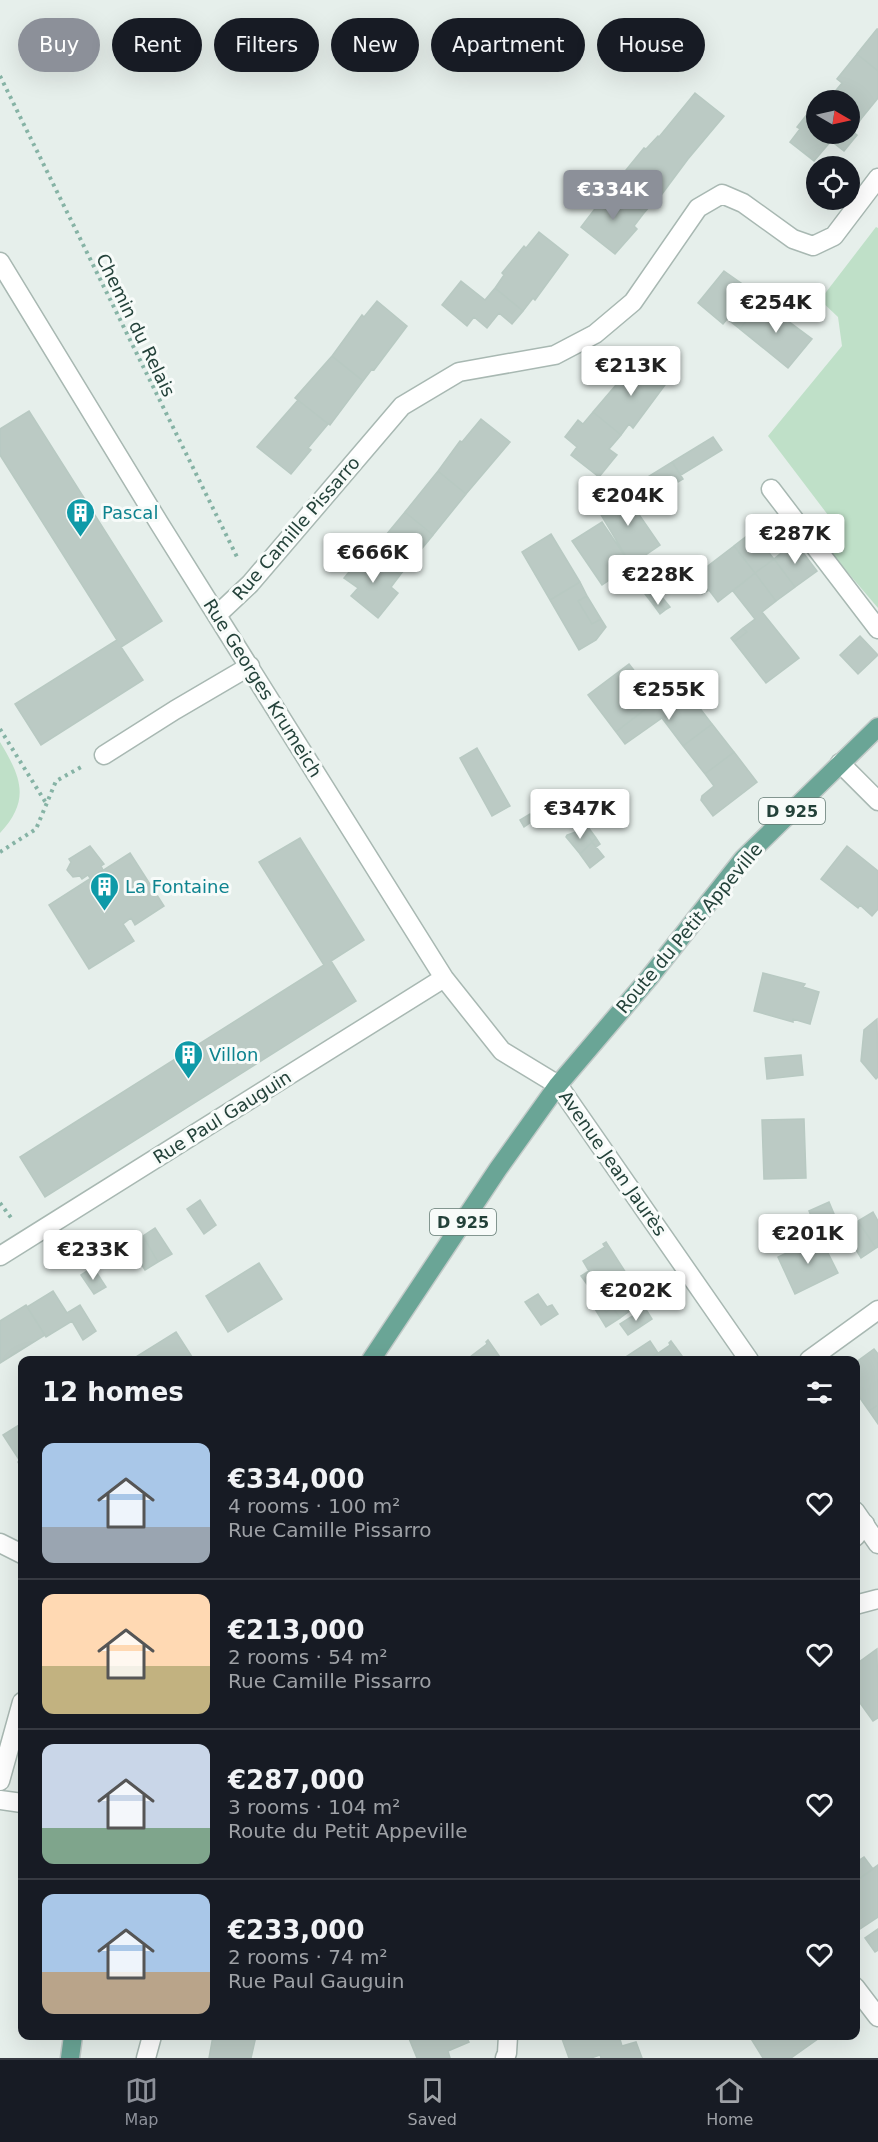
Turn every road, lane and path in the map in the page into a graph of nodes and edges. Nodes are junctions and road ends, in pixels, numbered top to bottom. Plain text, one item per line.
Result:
1 (0, 76) edge
2 (878, 178) edge
3 (0, 262) edge
4 (771, 489) dead end
5 (250, 584) junction
6 (217, 615) junction
7 (878, 629) edge
8 (250, 666) junction
9 (878, 727) edge
10 (0, 729) edge
11 (104, 755) joint
12 (840, 763) junction
13 (878, 801) edge
14 (46, 803) junction
15 (0, 852) edge
16 (444, 978) junction
17 (558, 1085) junction
18 (0, 1256) edge
19 (878, 1310) edge
20 (374, 1356) edge
21 (745, 1356) edge
22 (814, 1356) edge
23 (860, 1526) edge
24 (0, 1543) edge
25 (878, 1544) edge
26 (18, 1552) edge
27 (878, 1599) edge
28 (860, 1604) edge
29 (18, 1716) edge
30 (0, 1781) edge
31 (0, 1800) edge
32 (18, 1802) edge
33 (860, 1994) edge
34 (878, 2017) edge
35 (72, 2040) edge
36 (151, 2040) edge
37 (508, 2040) edge
38 (70, 2058) edge
39 (146, 2058) edge
40 (505, 2058) edge

1 - 5 path, Chemin du Relais
2 - 5 street, Rue Camille Pissarro
3 - 6 street, Rue Georges Krumeich
4 - 7 street
5 - 6 street, Rue Camille Pissarro
6 - 8 street, Rue Georges Krumeich
8 - 11 street
8 - 16 street, Rue Georges Krumeich
9 - 12 main road, Route du Petit Appeville / D 925
10 - 14 path
11 - 14 path
12 - 13 street
12 - 17 main road, Route du Petit Appeville / D 925
14 - 15 path
16 - 17 street, Rue Georges Krumeich
16 - 18 street, Rue Paul Gauguin
17 - 20 main road, D 925
17 - 21 street, Avenue Jean Jaurès
19 - 22 street
23 - 25 street
24 - 26 street
27 - 28 street
29 - 30 street
31 - 32 street
33 - 34 street
35 - 38 main road
36 - 39 street
37 - 40 street

